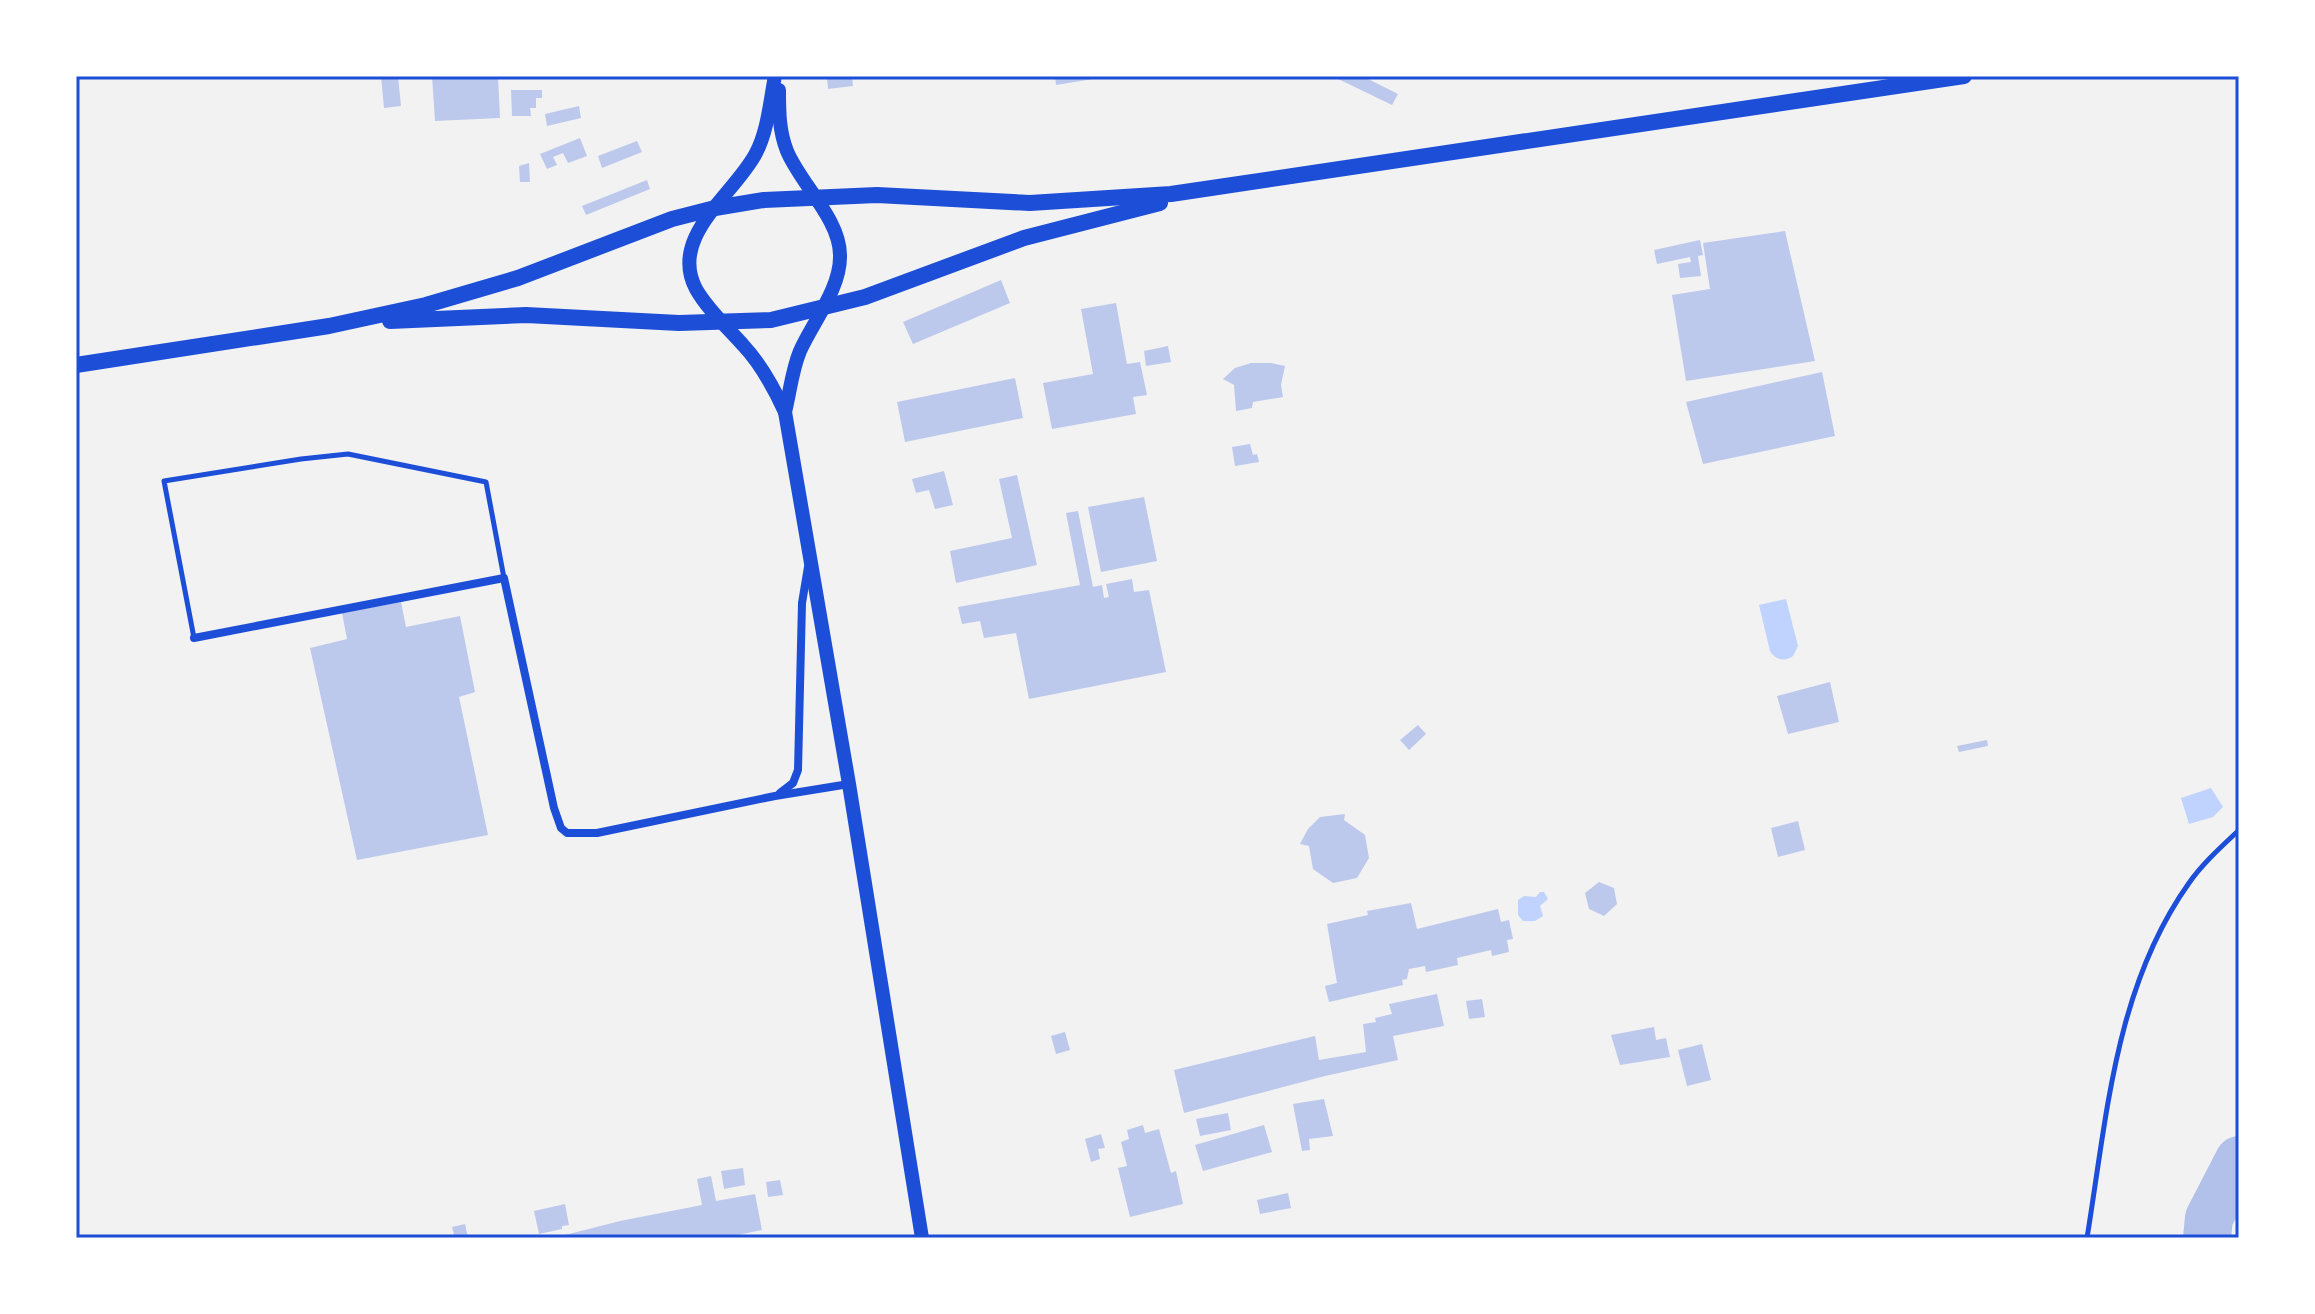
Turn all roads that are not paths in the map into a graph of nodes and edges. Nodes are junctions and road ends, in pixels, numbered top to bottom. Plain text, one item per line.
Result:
1 (776, 76) edge
2 (1964, 76) edge
3 (1217, 189) junction
4 (814, 197) junction
5 (715, 208) junction
6 (821, 310) junction
7 (723, 323) junction
8 (329, 326) junction
9 (76, 365) edge
10 (785, 412) junction
11 (809, 563) junction
12 (504, 578) junction
13 (194, 638) joint
14 (849, 784) junction
15 (775, 796) junction
16 (2239, 830) edge
17 (922, 1238) edge
18 (2087, 1238) edge

1 - 4 main road
1 - 5 main road
2 - 3 main road
3 - 4 main road
3 - 6 main road
4 - 5 main road
4 - 6 main road
5 - 7 main road
5 - 8 main road
6 - 7 main road
6 - 10 main road
7 - 8 main road
7 - 10 main road
8 - 9 main road
10 - 11 main road
11 - 14 main road
11 - 15 street
12 - 13 street
12 - 13 lane
12 - 15 street
14 - 15 street
14 - 17 main road
16 - 18 lane

